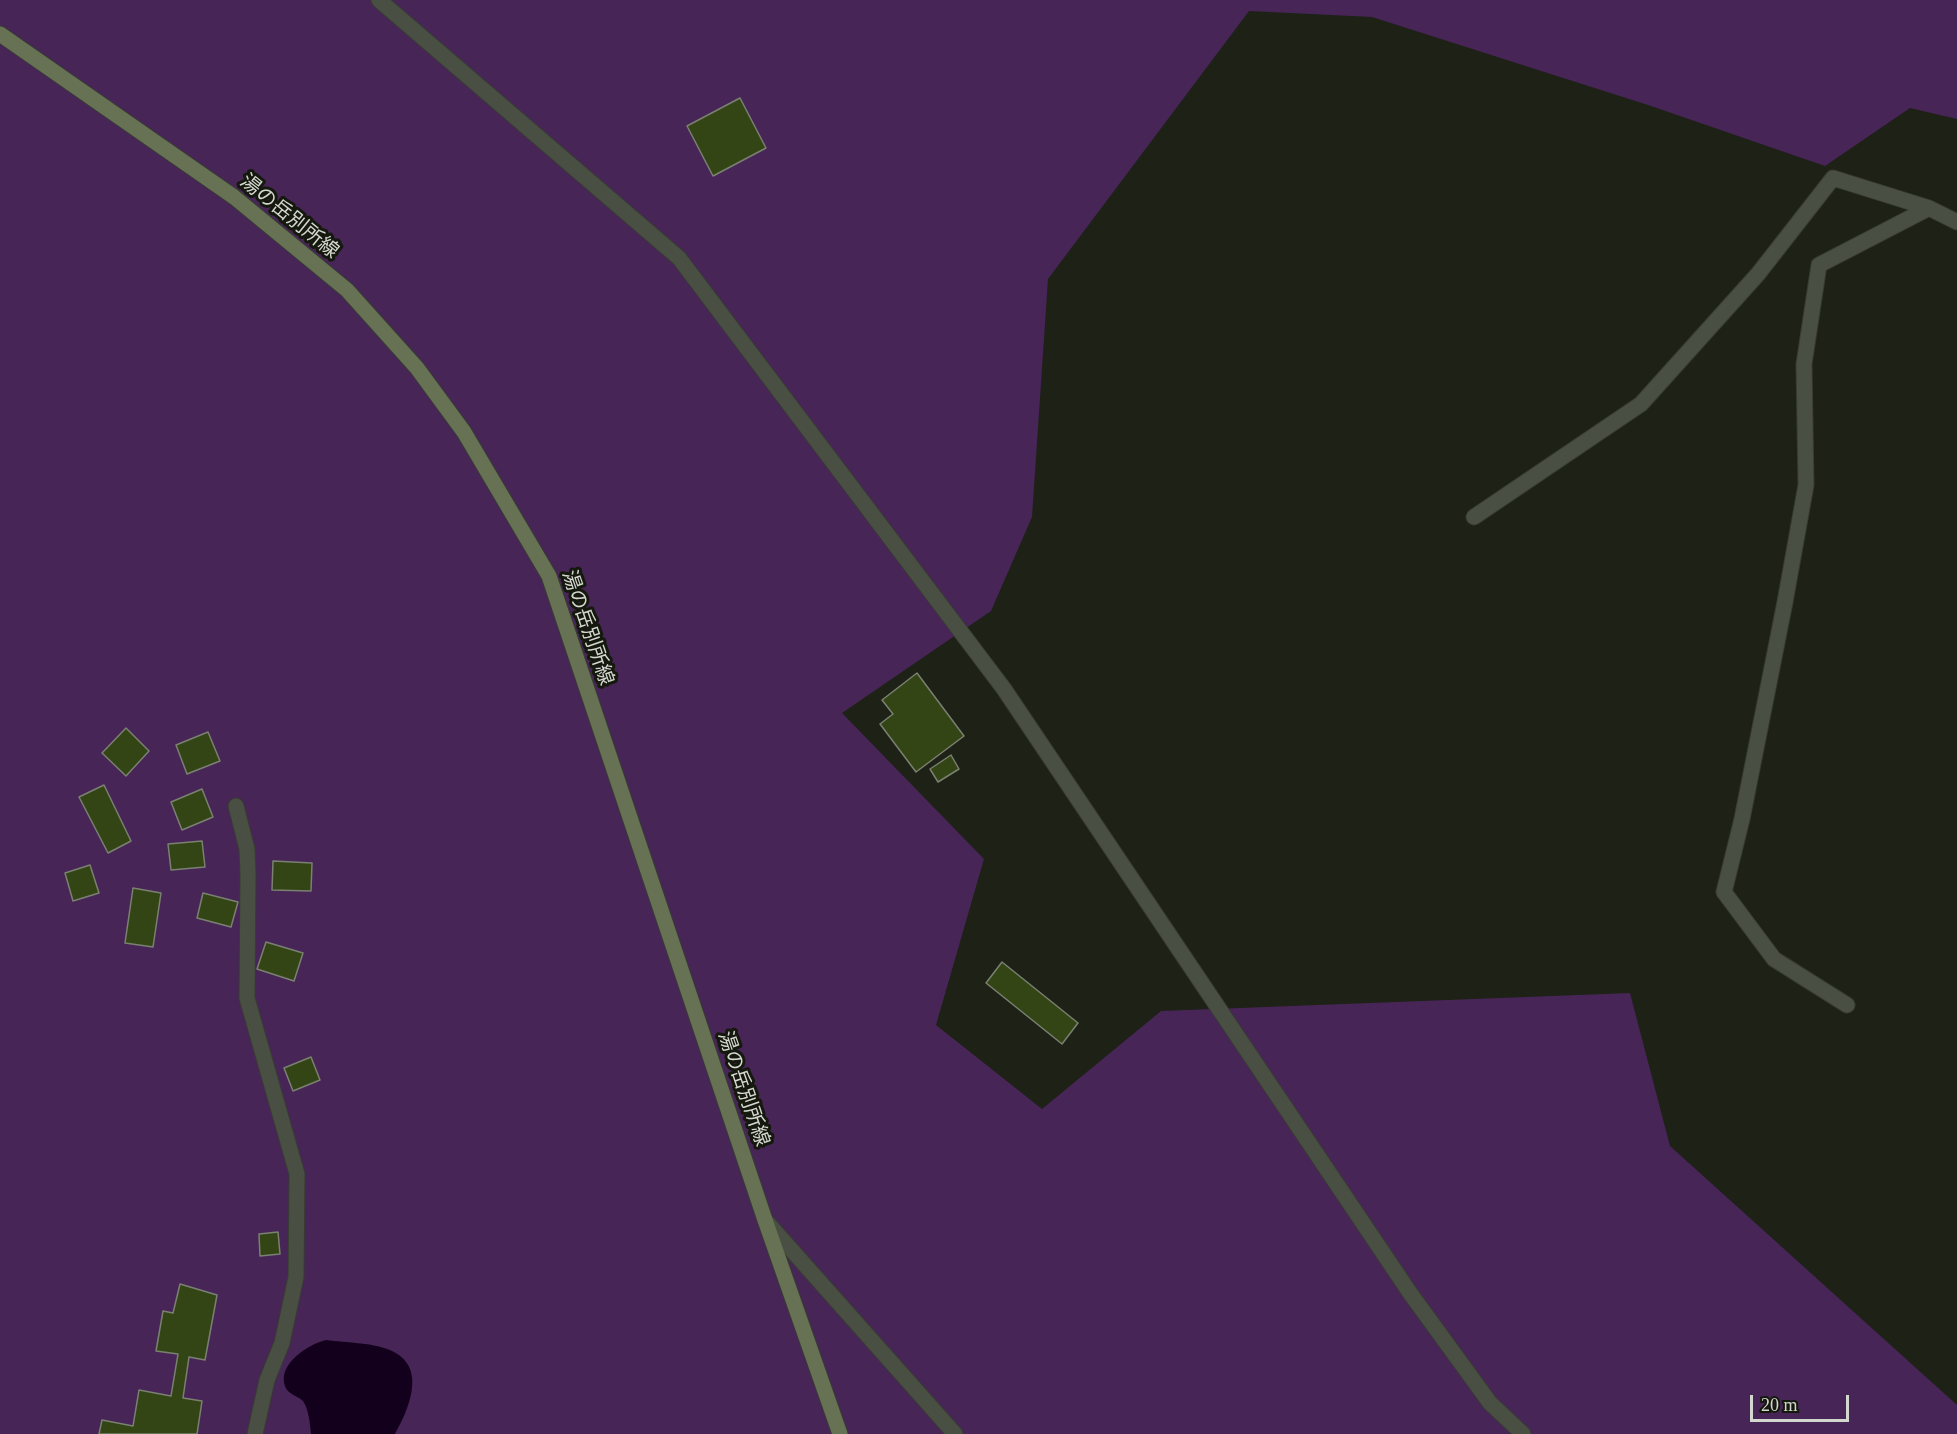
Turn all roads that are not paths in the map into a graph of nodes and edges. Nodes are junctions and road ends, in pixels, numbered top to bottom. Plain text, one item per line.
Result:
1 (379, 0) edge
2 (0, 34) edge
3 (1929, 208) junction
4 (1957, 222) edge
5 (1474, 517) dead end
6 (236, 806) dead end
7 (1846, 1005) dead end
8 (765, 1220) junction
9 (255, 1434) edge
10 (840, 1434) edge
11 (955, 1434) edge
12 (1523, 1434) edge

1 - 12 street
2 - 8 main road, 湯の岳別所線
3 - 4 street
3 - 5 street
3 - 7 street
6 - 9 street
8 - 10 main road, 湯の岳別所線
8 - 11 street

